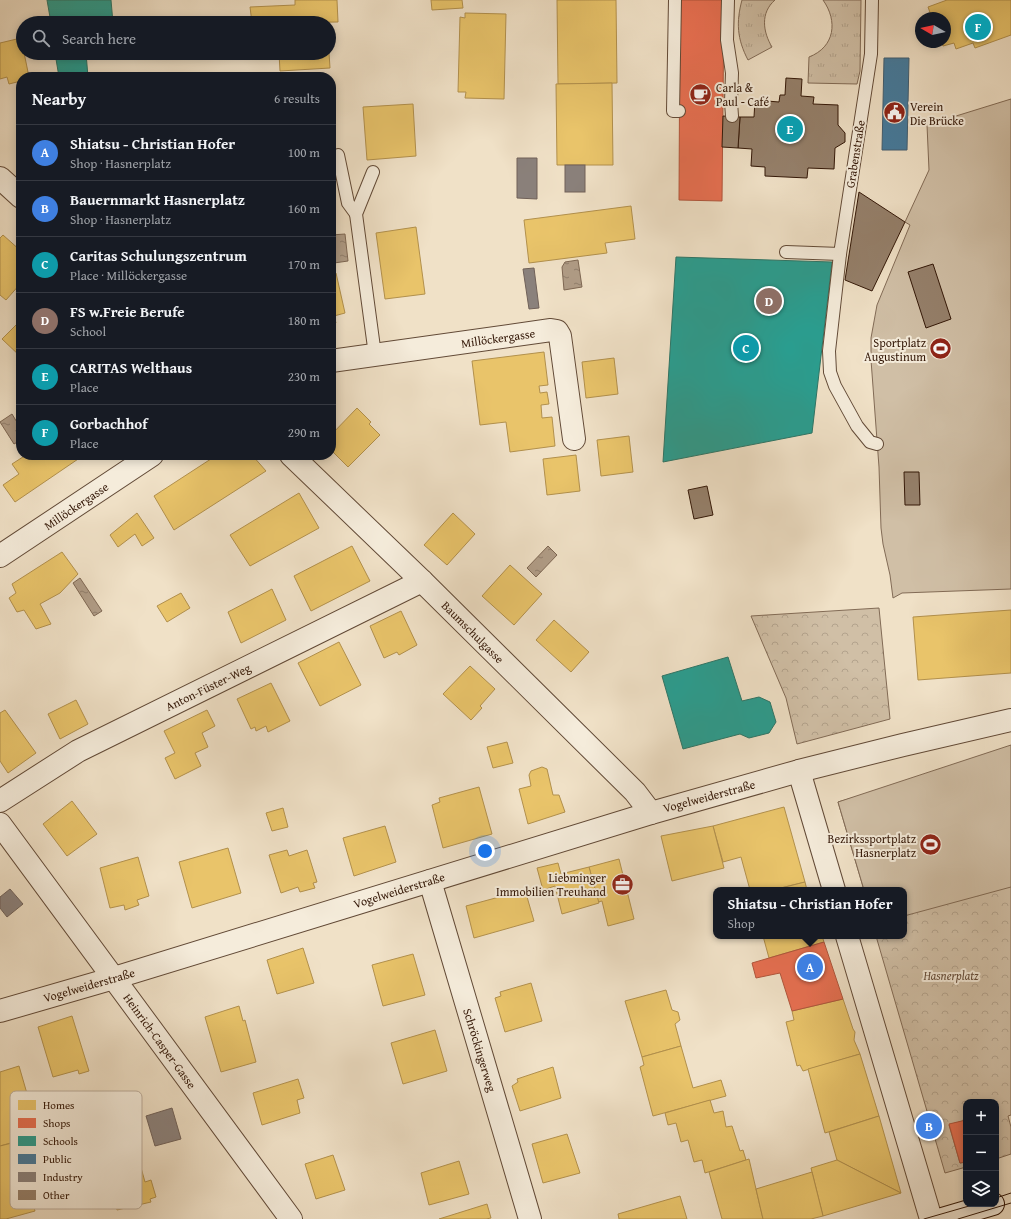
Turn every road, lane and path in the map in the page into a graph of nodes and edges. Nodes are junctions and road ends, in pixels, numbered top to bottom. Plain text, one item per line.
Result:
1 (675, 0) edge
2 (728, 0) edge
3 (872, 0) edge
4 (679, 111) dead end
5 (732, 116) dead end
6 (338, 155) dead end
7 (373, 172) dead end
8 (0, 178) edge
9 (16, 192) edge
10 (356, 214) junction
11 (786, 252) dead end
12 (840, 254) junction
13 (375, 355) junction
14 (336, 361) edge
15 (574, 439) dead end
16 (877, 444) dead end
17 (144, 460) edge
18 (296, 460) edge
19 (0, 556) edge
20 (422, 581) junction
21 (1011, 720) edge
22 (799, 772) junction
23 (0, 801) edge
24 (651, 812) junction
25 (0, 824) edge
26 (430, 881) junction
27 (833, 887) edge
28 (849, 939) edge
29 (114, 978) junction
30 (0, 1011) edge
31 (1011, 1198) edge
32 (999, 1202) edge
33 (983, 1207) edge
34 (291, 1219) edge
35 (530, 1219) edge
36 (931, 1219) edge
37 (942, 1219) edge

1 - 4 lane
2 - 5 lane
3 - 12 lane, Grabenstraße
6 - 10 lane
7 - 10 lane
8 - 9 street
10 - 13 lane
11 - 12 lane
12 - 16 lane, Grabenstraße
13 - 14 street, Millöckergasse
13 - 15 street, Millöckergasse
17 - 19 street, Millöckergasse
18 - 20 street, Baumschulgasse
20 - 23 street, Anton-Füster-Weg
20 - 24 street, Baumschulgasse
21 - 22 street
22 - 24 street, Vogelweiderstraße
22 - 27 street
24 - 26 street, Vogelweiderstraße
25 - 29 street, Heinrich-Casper-Gasse
26 - 29 street, Vogelweiderstraße
26 - 35 street, Schröckingerweg
28 - 36 street
29 - 30 street, Vogelweiderstraße
29 - 34 street, Heinrich-Casper-Gasse
31 - 32 street
33 - 37 street

